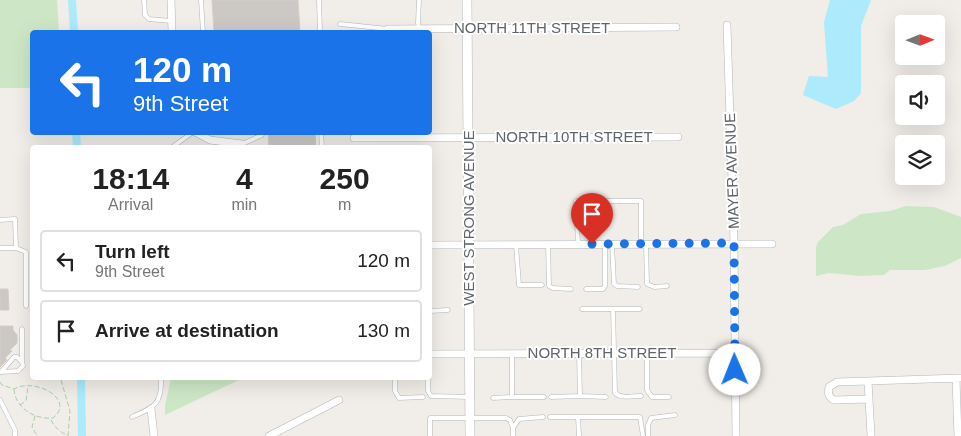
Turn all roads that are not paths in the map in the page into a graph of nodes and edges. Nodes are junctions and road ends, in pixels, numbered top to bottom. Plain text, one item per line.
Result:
1 (144, 0) edge
2 (171, 0) edge
3 (201, 0) edge
4 (319, 0) edge
5 (419, 0) edge
6 (468, 0) edge
7 (172, 21) junction
8 (340, 24) dead end
9 (727, 25) dead end
10 (676, 27) dead end
11 (467, 28) junction
12 (172, 30) edge
13 (203, 30) edge
14 (320, 30) edge
15 (380, 30) edge
16 (420, 30) edge
17 (432, 30) edge
18 (190, 135) edge
19 (200, 135) edge
20 (262, 135) edge
21 (469, 137) junction
22 (678, 137) dead end
23 (354, 138) dead end
24 (175, 145) edge
25 (238, 145) edge
26 (245, 145) edge
27 (0, 220) edge
28 (734, 243) junction
29 (548, 244) junction
30 (578, 244) junction
31 (609, 244) junction
32 (643, 244) junction
33 (772, 244) dead end
34 (432, 245) edge
35 (469, 245) junction
36 (516, 245) junction
37 (0, 248) edge
38 (16, 248) junction
39 (542, 285) dead end
40 (667, 286) dead end
41 (638, 287) dead end
42 (572, 289) dead end
43 (586, 289) dead end
44 (26, 306) dead end
45 (640, 308) dead end
46 (582, 309) dead end
47 (614, 309) junction
48 (432, 310) edge
49 (448, 310) dead end
50 (22, 329) dead end
51 (614, 353) junction
52 (647, 353) junction
53 (735, 353) junction
54 (432, 354) edge
55 (469, 354) junction
56 (512, 354) junction
57 (579, 354) junction
58 (22, 362) junction
59 (1, 372) edge
60 (958, 379) edge
61 (161, 380) edge
62 (395, 380) edge
63 (428, 380) edge
64 (868, 381) junction
65 (580, 396) junction
66 (641, 396) dead end
67 (423, 397) dead end
68 (470, 397) junction
69 (512, 397) junction
70 (544, 397) dead end
71 (551, 397) dead end
72 (606, 397) dead end
73 (669, 397) dead end
74 (493, 398) dead end
75 (869, 399) junction
76 (0, 400) edge
77 (339, 400) dead end
78 (151, 409) junction
79 (675, 416) dead end
80 (132, 417) dead end
81 (543, 417) dead end
82 (578, 417) junction
83 (470, 418) junction
84 (550, 418) dead end
85 (514, 428) junction
86 (15, 436) edge
87 (154, 436) edge
88 (270, 436) edge
89 (430, 436) edge
90 (470, 436) edge
91 (513, 436) edge
92 (578, 436) edge
93 (643, 436) edge
94 (648, 436) edge
95 (736, 436) edge
96 (871, 436) edge
97 (958, 436) edge

1 - 7 lane
2 - 7 street
3 - 13 lane
4 - 14 lane
5 - 16 lane
6 - 11 street, WEST STRONG AVENUE
7 - 12 street
8 - 15 lane
9 - 28 street, MAYER AVENUE
10 - 11 street, NORTH 11TH STREET
11 - 17 street, NORTH 11TH STREET
11 - 21 street, WEST STRONG AVENUE
18 - 24 lane
19 - 25 street
20 - 26 lane
21 - 22 street, NORTH 10TH STREET
21 - 23 street, NORTH 10TH STREET
21 - 35 street, WEST STRONG AVENUE
27 - 38 lane
28 - 32 street
28 - 33 street
28 - 53 street, MAYER AVENUE
29 - 30 street
29 - 36 street
29 - 42 lane
30 - 31 street
30 - 32 lane
31 - 32 street
31 - 41 lane
31 - 43 lane
32 - 40 lane
34 - 35 street
35 - 36 street
35 - 55 street, WEST STRONG AVENUE
36 - 39 lane
37 - 38 lane
38 - 44 lane
45 - 47 lane
46 - 47 lane
47 - 51 lane
48 - 49 lane
50 - 58 lane
51 - 52 street, NORTH 8TH STREET
51 - 57 street, NORTH 8TH STREET
51 - 66 lane
52 - 53 street, NORTH 8TH STREET
52 - 73 lane
53 - 95 street, MAYER AVENUE
54 - 55 street, NORTH 8TH STREET
55 - 56 street, NORTH 8TH STREET
55 - 68 street, WEST STRONG AVENUE
56 - 57 street, NORTH 8TH STREET
56 - 69 lane
57 - 65 lane
58 - 59 lane
58 - 59 lane
60 - 64 street
60 - 97 street
61 - 78 lane
62 - 67 lane
63 - 68 lane
64 - 75 street
64 - 75 street
65 - 71 lane
65 - 72 lane
68 - 83 street, WEST STRONG AVENUE
69 - 70 lane
69 - 74 lane
75 - 96 street
76 - 86 lane
77 - 88 street
78 - 80 lane
78 - 87 street
79 - 94 lane
81 - 85 lane
82 - 84 lane
82 - 92 lane
82 - 93 lane
83 - 85 lane
83 - 89 lane
83 - 90 street, WEST STRONG AVENUE
85 - 91 lane

